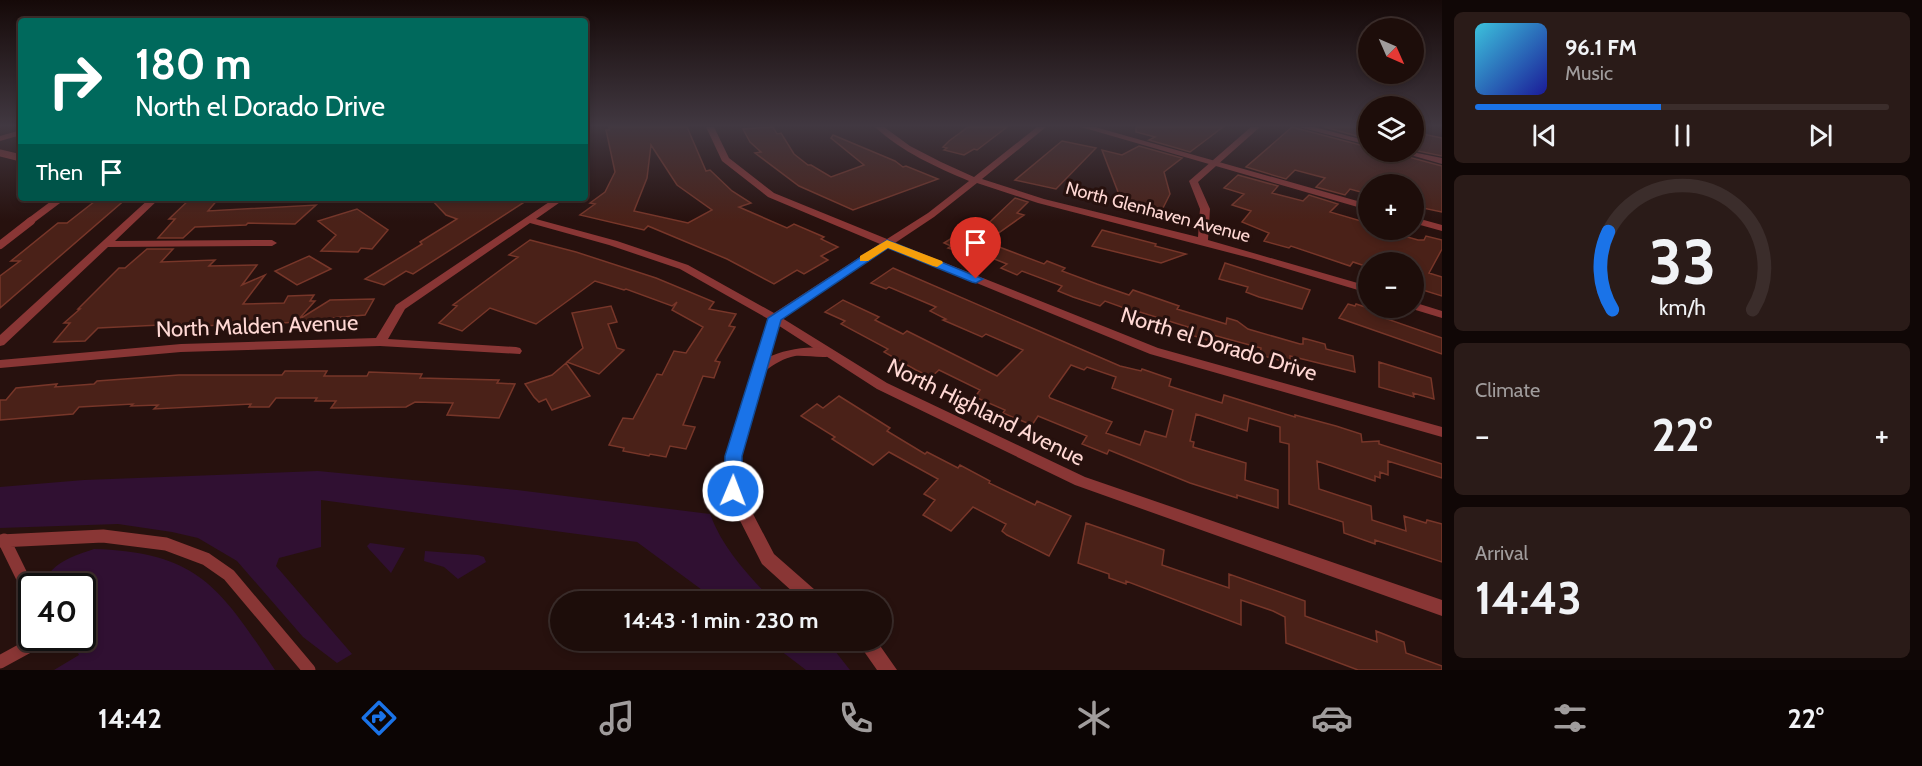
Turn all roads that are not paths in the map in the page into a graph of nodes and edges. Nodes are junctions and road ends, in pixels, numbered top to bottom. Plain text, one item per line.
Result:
1 (725, 158) edge
2 (925, 158) edge
3 (1001, 158) edge
4 (1195, 158) edge
5 (1218, 158) edge
6 (1212, 163) junction
7 (974, 179) junction
8 (57, 201) edge
9 (152, 201) edge
10 (556, 201) edge
11 (1358, 204) edge
12 (528, 220) junction
13 (1424, 222) edge
14 (1442, 228) edge
15 (1203, 241) junction
16 (272, 243) dead end
17 (887, 243) junction
18 (105, 244) junction
19 (0, 245) edge
20 (1358, 287) edge
21 (1424, 309) edge
22 (1442, 315) edge
23 (774, 318) junction
24 (0, 342) edge
25 (380, 342) junction
26 (516, 351) dead end
27 (831, 354) junction
28 (0, 364) edge
29 (760, 368) junction
30 (1442, 432) edge
31 (2, 541) edge
32 (19, 573) edge
33 (804, 591) edge
34 (1442, 608) edge
35 (20, 651) edge
36 (873, 651) edge
37 (0, 662) edge
38 (309, 670) edge
39 (888, 670) edge

1 - 17 street, North el Dorado Drive
2 - 7 street, North Glenhaven Avenue
3 - 7 street
4 - 6 street
5 - 6 street
6 - 11 street
6 - 15 street
7 - 15 street, North Glenhaven Avenue
7 - 17 street
8 - 19 lane
9 - 18 street
10 - 12 street
12 - 23 street, North Highland Avenue
12 - 25 street
13 - 14 street
15 - 20 street, North Glenhaven Avenue
16 - 18 street
17 - 23 street
17 - 30 street, North el Dorado Drive
18 - 24 street
21 - 22 street
23 - 27 street, North Highland Avenue
23 - 29 street
25 - 26 street, North Malden Avenue
25 - 28 street, North Malden Avenue
27 - 29 street
27 - 34 street, North Highland Avenue
29 - 33 street
31 - 32 lane
31 - 38 lane
35 - 37 lane
36 - 39 street

